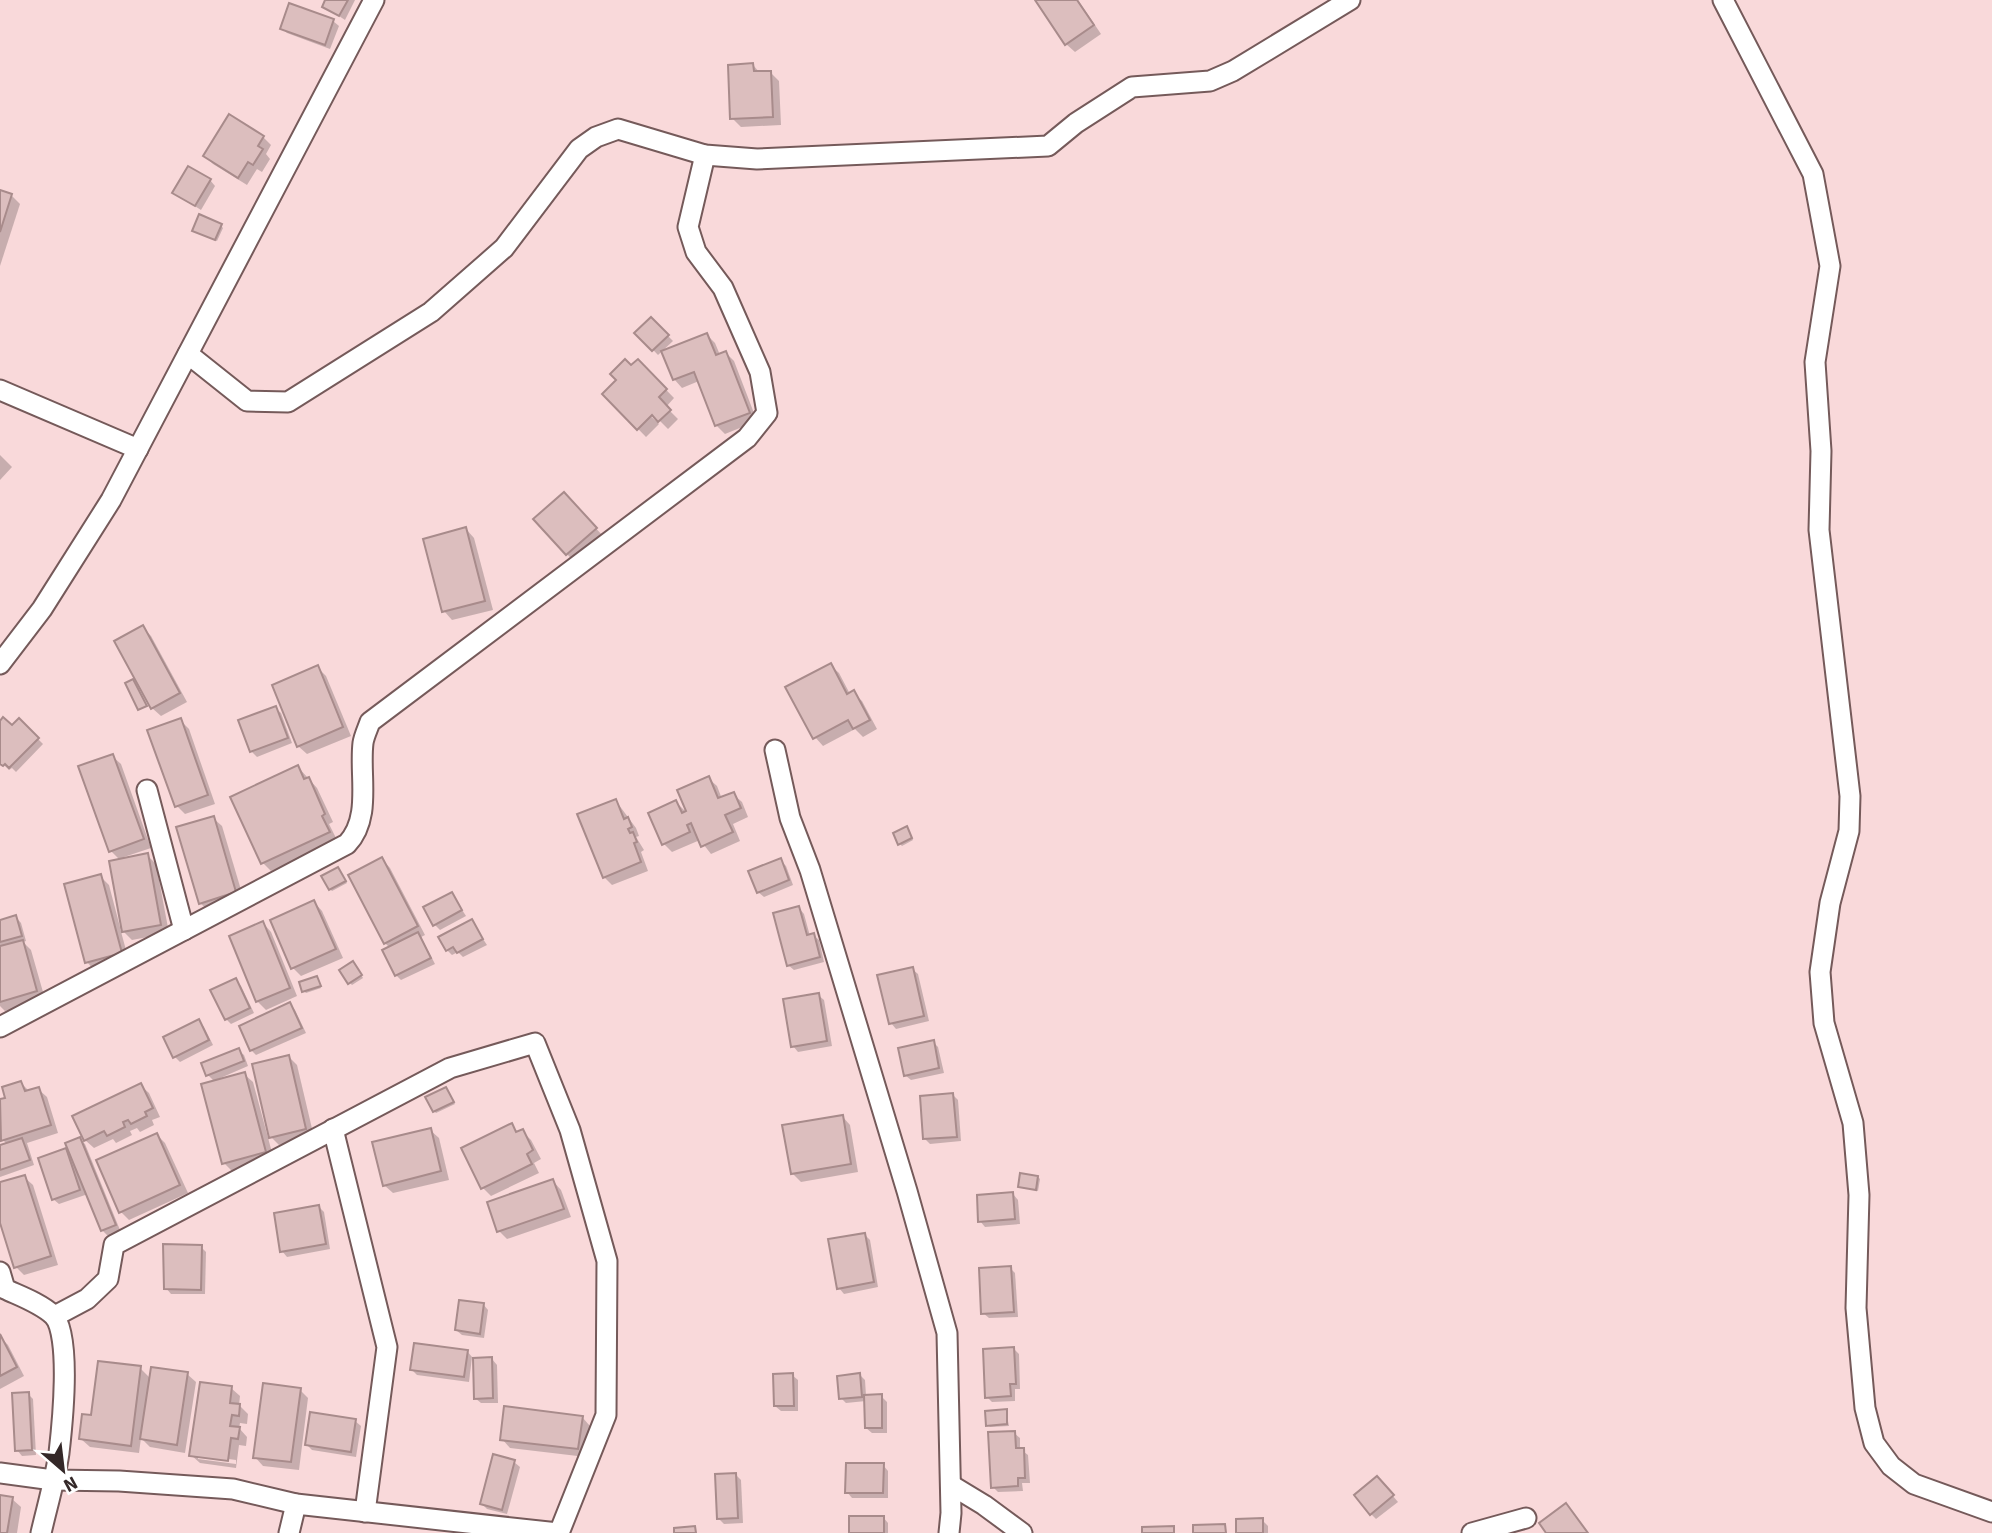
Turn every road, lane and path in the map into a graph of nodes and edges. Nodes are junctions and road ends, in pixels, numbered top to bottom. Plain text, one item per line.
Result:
1 (374, 0) edge
2 (1350, 0) edge
3 (1723, 0) edge
4 (705, 155) junction
5 (188, 354) junction
6 (0, 390) edge
7 (138, 449) junction
8 (0, 664) edge
9 (775, 750) dead end
10 (147, 790) dead end
11 (184, 930) junction
12 (0, 1027) edge
13 (333, 1129) junction
14 (2, 1284) edge
15 (55, 1316) junction
16 (0, 1473) edge
17 (52, 1480) junction
18 (951, 1485) junction
19 (296, 1504) junction
20 (365, 1512) junction
21 (1992, 1512) edge
22 (1526, 1518) dead end
23 (1016, 1531) edge
24 (41, 1533) edge
25 (289, 1533) edge
26 (558, 1533) edge
27 (949, 1533) edge
28 (1472, 1533) edge

1 - 5 street
2 - 4 street
3 - 21 street
4 - 5 street
4 - 11 street
5 - 7 street
6 - 7 street
7 - 8 street
9 - 18 street
10 - 11 street
11 - 12 street
13 - 15 street
13 - 20 street
13 - 26 street
14 - 15 street
15 - 17 street
16 - 17 street
17 - 19 street
17 - 24 street
18 - 23 street
18 - 27 street
19 - 20 street
19 - 25 street
20 - 26 street
22 - 28 street

